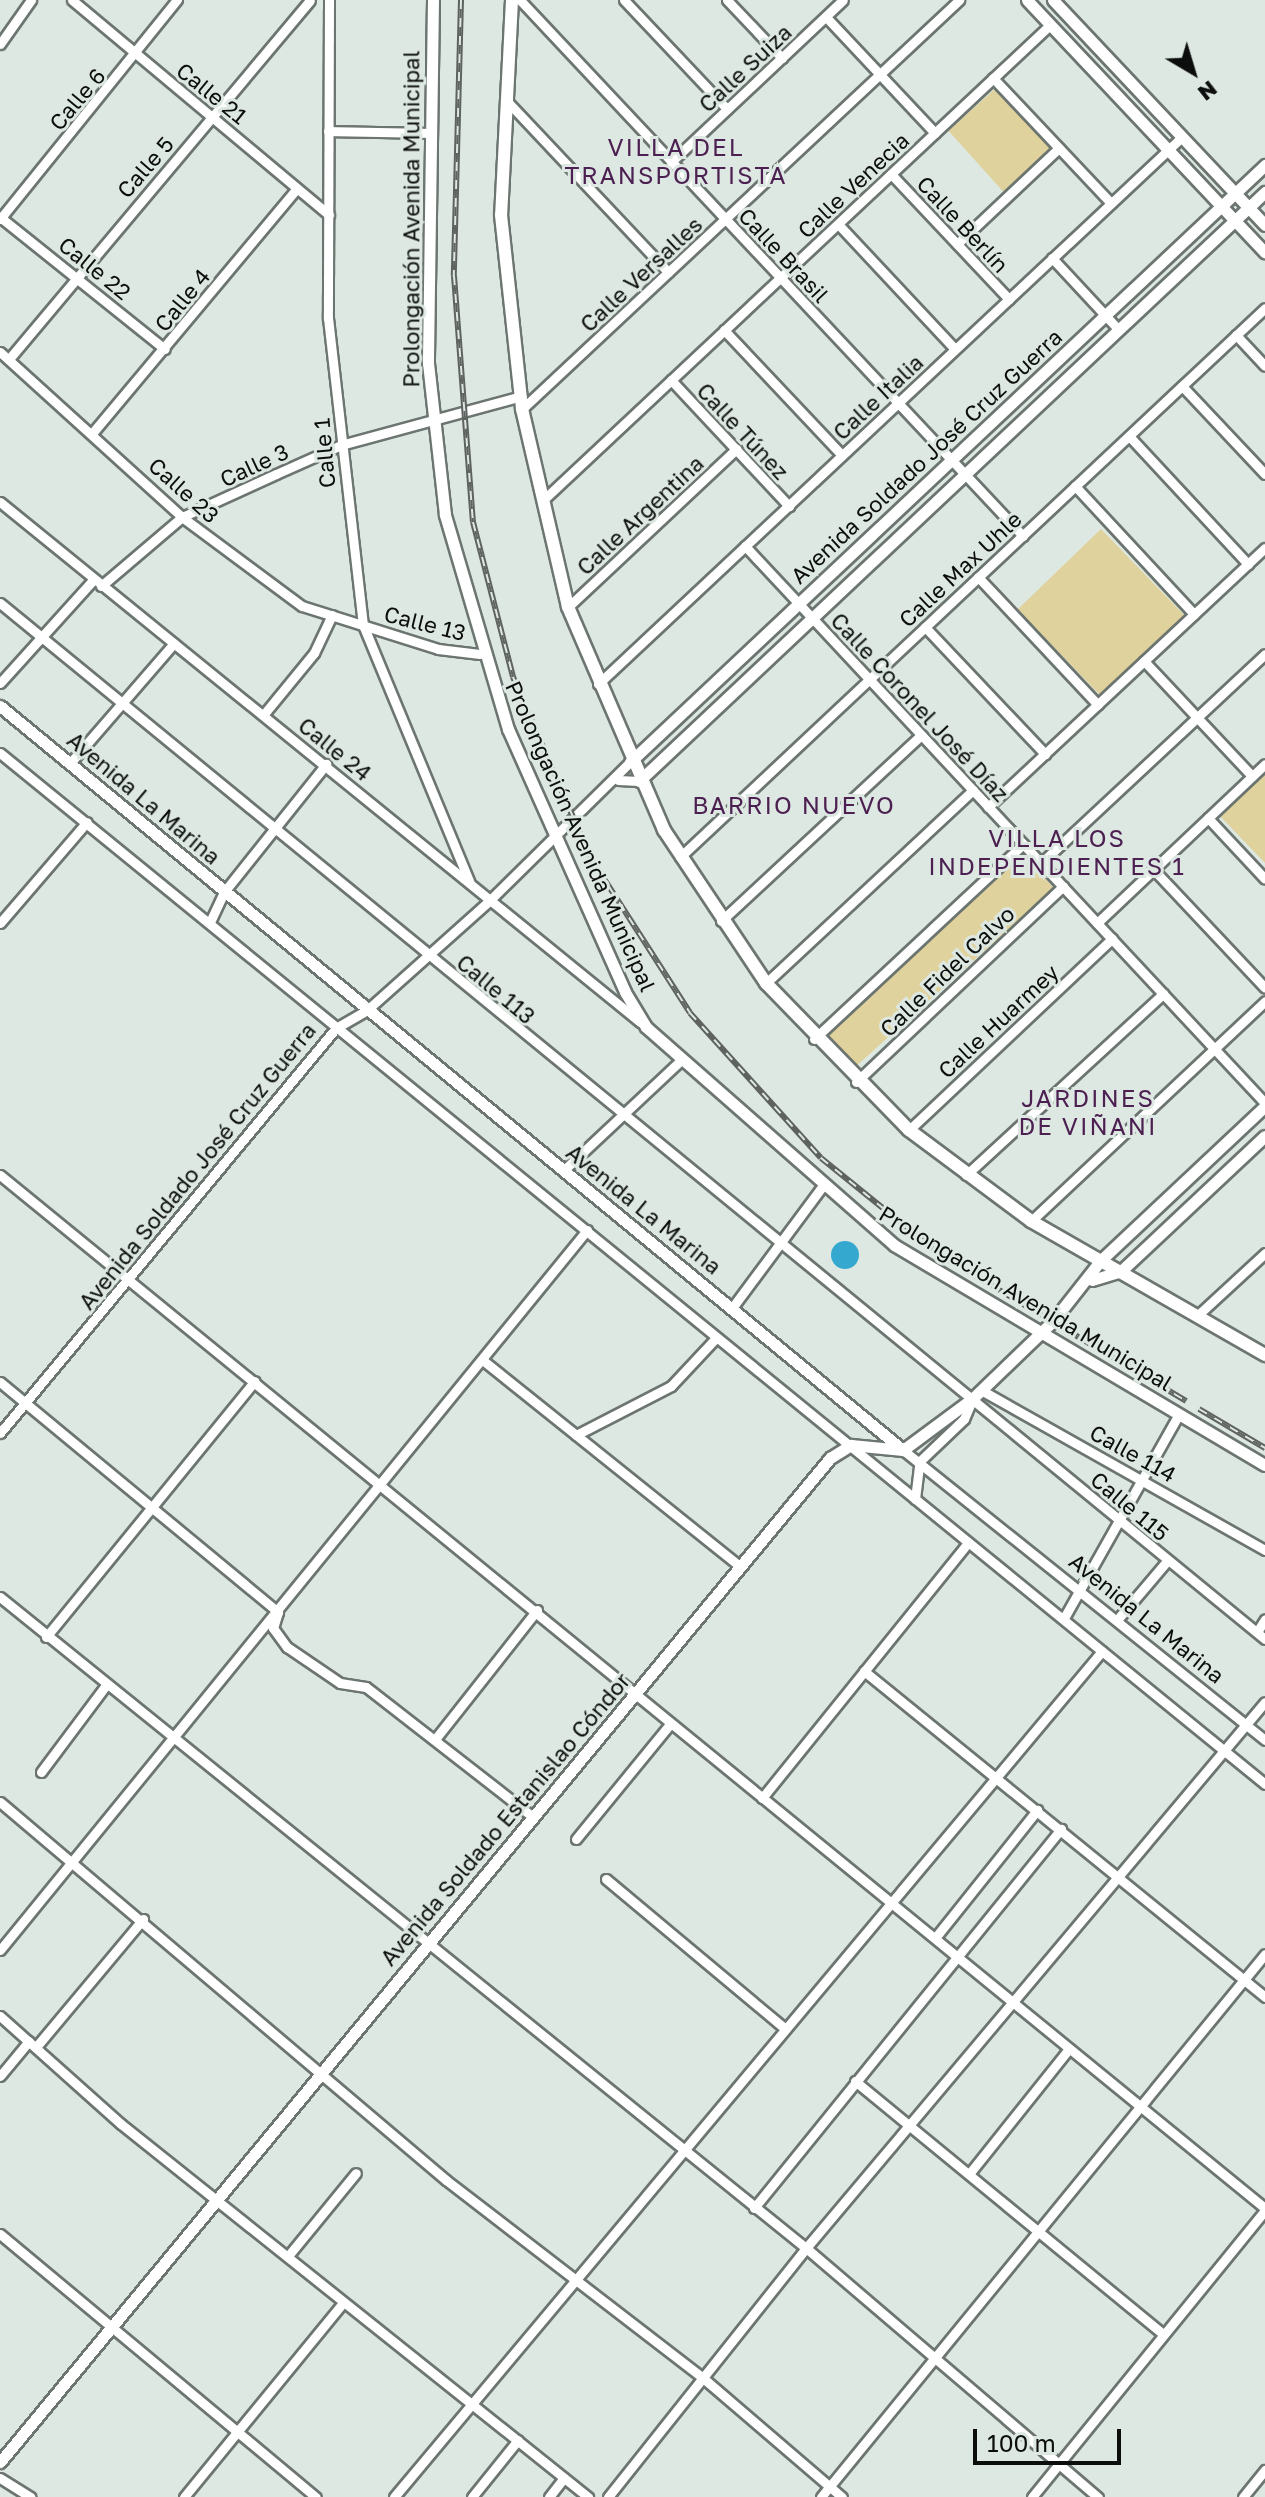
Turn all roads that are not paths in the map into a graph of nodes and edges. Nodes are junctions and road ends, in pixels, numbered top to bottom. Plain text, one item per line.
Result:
1 (31, 0) edge
2 (72, 0) edge
3 (177, 0) edge
4 (310, 0) edge
5 (329, 0) edge
6 (433, 0) edge
7 (512, 0) edge
8 (520, 0) edge
9 (624, 0) edge
10 (727, 0) edge
11 (843, 0) edge
12 (959, 0) edge
13 (1027, 0) edge
14 (1053, 0) edge
15 (826, 17) junction
16 (1050, 25) junction
17 (0, 44) edge
18 (137, 56) junction
19 (782, 58) junction
20 (880, 74) junction
21 (993, 78) junction
22 (503, 96) junction
23 (727, 109) junction
24 (214, 115) junction
25 (328, 131) junction
26 (428, 133) junction
27 (935, 133) junction
28 (1182, 137) junction
29 (1059, 148) junction
30 (1168, 150) junction
31 (671, 162) junction
32 (1265, 165) edge
33 (891, 174) junction
34 (296, 189) junction
35 (1265, 192) edge
36 (1235, 193) junction
37 (1111, 203) junction
38 (1221, 206) junction
39 (1249, 208) junction
40 (329, 215) junction
41 (0, 218) edge
42 (725, 219) junction
43 (1235, 221) junction
44 (838, 224) junction
45 (1265, 225) edge
46 (957, 244) junction
47 (1265, 253) edge
48 (1052, 258) junction
49 (668, 272) junction
50 (75, 273) junction
51 (780, 278) junction
52 (1009, 299) junction
53 (1265, 308) edge
54 (1105, 315) junction
55 (724, 330) junction
56 (1119, 330) junction
57 (1236, 335) junction
58 (165, 349) junction
59 (955, 349) junction
60 (0, 352) edge
61 (9, 359) junction
62 (1265, 366) edge
63 (671, 380) junction
64 (1182, 386) junction
65 (522, 403) junction
66 (898, 403) junction
67 (435, 422) junction
68 (94, 431) junction
69 (1129, 436) junction
70 (341, 445) junction
71 (736, 449) junction
72 (842, 455) junction
73 (951, 460) junction
74 (965, 474) junction
75 (1265, 474) edge
76 (1075, 486) junction
77 (0, 502) edge
78 (541, 502) junction
79 (789, 506) junction
80 (182, 517) junction
81 (1023, 536) junction
82 (745, 546) junction
83 (1265, 548) edge
84 (1248, 564) junction
85 (978, 577) junction
86 (98, 582) junction
87 (0, 603) edge
88 (798, 603) junction
89 (568, 607) junction
90 (1194, 614) junction
91 (332, 615) junction
92 (812, 618) junction
93 (363, 625) junction
94 (925, 627) junction
95 (43, 639) junction
96 (174, 643) junction
97 (480, 654) junction
98 (1265, 654) edge
99 (1144, 661) junction
100 (869, 679) junction
101 (0, 683) edge
102 (598, 684) junction
103 (1098, 705) junction
104 (0, 706) edge
105 (121, 706) junction
106 (264, 714) junction
107 (1197, 718) junction
108 (921, 735) junction
109 (0, 753) edge
110 (1045, 754) junction
111 (71, 762) junction
112 (630, 762) junction
113 (326, 764) junction
114 (1265, 764) edge
115 (1252, 776) junction
116 (618, 780) junction
117 (639, 781) junction
118 (973, 790) junction
119 (988, 807) junction
120 (1208, 818) junction
121 (87, 822) junction
122 (274, 828) junction
123 (555, 840) junction
124 (1023, 844) junction
125 (680, 857) junction
126 (1041, 863) junction
127 (1153, 869) junction
128 (1265, 879) edge
129 (469, 881) junction
130 (1063, 886) junction
131 (224, 892) junction
132 (490, 900) junction
133 (721, 921) junction
134 (210, 922) junction
135 (0, 923) edge
136 (1097, 923) junction
137 (1112, 939) junction
138 (427, 956) junction
139 (766, 983) junction
140 (1265, 988) edge
141 (1163, 994) junction
142 (1265, 1001) edge
143 (367, 1010) junction
144 (646, 1027) junction
145 (336, 1028) junction
146 (814, 1039) junction
147 (1214, 1048) junction
148 (682, 1059) junction
149 (856, 1082) junction
150 (1265, 1104) edge
151 (623, 1115) junction
152 (909, 1130) junction
153 (1265, 1136) edge
154 (564, 1170) junction
155 (966, 1175) junction
156 (1, 1179) edge
157 (822, 1187) junction
158 (1031, 1221) junction
159 (587, 1230) junction
160 (780, 1245) junction
161 (1265, 1253) edge
162 (1101, 1260) junction
163 (1121, 1271) junction
164 (131, 1279) junction
165 (1092, 1280) junction
166 (732, 1308) junction
167 (1199, 1314) junction
168 (1042, 1333) junction
169 (715, 1339) junction
170 (1265, 1355) edge
171 (485, 1362) junction
172 (255, 1381) junction
173 (0, 1382) edge
174 (977, 1394) junction
175 (25, 1402) junction
176 (1179, 1414) junction
177 (0, 1433) edge
178 (576, 1435) junction
179 (851, 1445) junction
180 (903, 1450) junction
181 (920, 1461) junction
182 (1265, 1465) edge
183 (1140, 1476) junction
184 (384, 1487) junction
185 (915, 1499) junction
186 (154, 1503) junction
187 (1117, 1517) junction
188 (968, 1543) junction
189 (1265, 1550) edge
190 (1167, 1561) junction
191 (740, 1566) junction
192 (1079, 1587) junction
193 (0, 1597) edge
194 (537, 1610) junction
195 (278, 1612) junction
196 (1064, 1618) junction
197 (1265, 1619) edge
198 (1117, 1620) junction
199 (1261, 1636) edge
200 (46, 1637) junction
201 (1102, 1651) junction
202 (864, 1671) junction
203 (106, 1685) junction
204 (634, 1695) junction
205 (1265, 1702) edge
206 (670, 1724) junction
207 (1245, 1724) junction
208 (174, 1738) junction
209 (436, 1738) junction
210 (1265, 1740) edge
211 (1224, 1750) junction
212 (41, 1772) dead end
213 (996, 1775) junction
214 (1265, 1784) edge
215 (762, 1798) junction
216 (0, 1802) edge
217 (1037, 1810) junction
218 (532, 1816) junction
219 (1061, 1829) junction
220 (576, 1839) dead end
221 (73, 1861) junction
222 (1119, 1876) junction
223 (606, 1879) dead end
224 (889, 1905) junction
225 (143, 1919) junction
226 (935, 1938) junction
227 (425, 1946) junction
228 (0, 1950) edge
229 (1265, 1954) edge
230 (959, 1955) junction
231 (1243, 1980) junction
232 (1265, 1997) edge
233 (1011, 2001) junction
234 (0, 2016) edge
235 (784, 2028) junction
236 (32, 2044) junction
237 (1068, 2050) junction
238 (318, 2074) junction
239 (0, 2076) edge
240 (855, 2081) junction
241 (1138, 2105) junction
242 (911, 2126) junction
243 (680, 2152) junction
244 (356, 2173) dead end
245 (969, 2174) junction
246 (218, 2197) junction
247 (754, 2208) junction
248 (1265, 2209) edge
249 (1034, 2228) junction
250 (0, 2234) edge
251 (806, 2248) junction
252 (288, 2256) junction
253 (573, 2280) junction
254 (343, 2303) junction
255 (113, 2325) junction
256 (1162, 2333) junction
257 (932, 2362) junction
258 (703, 2378) junction
259 (472, 2409) junction
260 (237, 2432) junction
261 (518, 2440) junction
262 (1, 2461) edge
263 (1058, 2464) junction
264 (1265, 2470) edge
265 (0, 2478) edge
266 (564, 2478) junction
267 (830, 2487) junction
268 (31, 2497) edge
269 (184, 2497) edge
270 (316, 2497) edge
271 (394, 2497) edge
272 (472, 2497) edge
273 (549, 2497) edge
274 (588, 2497) edge
275 (608, 2497) edge
276 (821, 2497) edge
277 (842, 2497) edge
278 (1032, 2497) edge
279 (1098, 2497) edge
280 (1243, 2497) edge

1 - 17 street
2 - 18 street, Calle 21
3 - 18 street, Calle 6
4 - 24 street, Calle 5
5 - 25 street, Calle 1
6 - 26 street, Prolongación Avenida Municipal
7 - 22 main road
8 - 31 street, Calle Brasil
9 - 23 street
10 - 19 street
11 - 15 street, Calle Suiza
12 - 20 street, Calle Versalles
13 - 16 street
14 - 28 street
15 - 19 street, Calle Suiza
15 - 20 street
16 - 21 street, Calle Venecia
16 - 30 street
18 - 24 street, Calle 21
18 - 41 street, Calle 6
19 - 23 street, Calle Suiza
20 - 27 street
20 - 42 street, Calle Versalles
21 - 27 street, Calle Venecia
21 - 29 street
22 - 49 street
22 - 65 main road
23 - 31 street, Calle Suiza
24 - 34 street, Calle 21
24 - 50 street, Calle 5
25 - 26 street
25 - 40 street, Calle 1
26 - 67 street, Prolongación Avenida Municipal
27 - 33 street, Calle Venecia
28 - 30 street, Calle Italia
28 - 36 street
29 - 37 street
29 - 46 street
30 - 37 street, Calle Italia
30 - 38 street
31 - 42 street, Calle Brasil
32 - 36 street, Avenida Soldado José Cruz Guerra
33 - 44 street, Calle Venecia
33 - 46 street, Calle Berlín
34 - 40 street, Calle 21
34 - 58 street, Calle 4
35 - 39 street, Avenida Soldado José Cruz Guerra
36 - 38 street, Avenida Soldado José Cruz Guerra
36 - 39 street
37 - 48 street, Calle Italia
38 - 43 street
38 - 54 street, Avenida Soldado José Cruz Guerra
39 - 43 street, Avenida Soldado José Cruz Guerra
39 - 45 street
40 - 70 street, Calle 1
41 - 50 street, Calle 22
42 - 49 street, Calle Versalles
42 - 51 street, Calle Brasil
43 - 47 street
43 - 56 street, Avenida Soldado José Cruz Guerra
44 - 51 street, Calle Venecia
44 - 59 street
46 - 52 street, Calle Berlín
48 - 52 street, Calle Italia
48 - 54 street
49 - 65 street, Calle Versalles
50 - 58 street, Calle 22
50 - 61 street, Calle 5
51 - 55 street, Calle Venecia
51 - 66 street, Calle Brasil
52 - 59 street, Calle Italia
53 - 57 street, Calle Max Uhle
54 - 56 street
54 - 73 street, Avenida Soldado José Cruz Guerra
55 - 63 street, Calle Venecia
55 - 72 street
56 - 74 street, Avenida Soldado José Cruz Guerra
57 - 62 street
57 - 64 street, Calle Max Uhle
58 - 68 street, Calle 4
59 - 66 street, Calle Italia
60 - 61 street, Calle 23
61 - 68 street, Calle 23
63 - 71 street, Calle Túnez
63 - 78 street, Calle Venecia
64 - 69 street, Calle Max Uhle
64 - 75 street
65 - 67 street, Calle 3
65 - 78 main road
66 - 72 street, Calle Italia
66 - 73 street, Calle Brasil
67 - 70 street, Calle 3
67 - 97 street, Prolongación Avenida Municipal
68 - 80 street, Calle 23
69 - 76 street, Calle Max Uhle
69 - 84 street
70 - 80 street, Calle 3
70 - 93 street, Calle 1
71 - 79 street, Calle Túnez
71 - 89 street, Calle Argentina
72 - 79 street, Calle Italia
73 - 74 street, Calle Brasil
73 - 88 street, Avenida Soldado José Cruz Guerra
74 - 81 street, Calle Brasil
74 - 92 street, Avenida Soldado José Cruz Guerra
76 - 81 street, Calle Max Uhle
76 - 90 street
77 - 86 street, Calle 24
78 - 89 main road
79 - 82 street, Calle Italia
80 - 86 street, Calle 3
80 - 91 street, Calle 23
81 - 85 street, Calle Max Uhle
82 - 88 street, Calle Coronel José Díaz
82 - 102 street, Calle Italia
83 - 84 street
84 - 90 street
85 - 94 street, Calle Max Uhle
85 - 103 street
86 - 95 street, Calle 3
86 - 96 street, Calle 24
87 - 95 street, Calle 113
88 - 92 street, Calle Coronel José Díaz
88 - 112 street, Avenida Soldado José Cruz Guerra
89 - 102 main road
90 - 99 street
91 - 93 street, Calle 23
91 - 106 street
92 - 100 street, Calle Coronel José Díaz
92 - 117 street, Avenida Soldado José Cruz Guerra
93 - 97 street, Calle 13
93 - 129 street, Calle 1
94 - 100 street, Calle Max Uhle
94 - 110 street
95 - 101 street, Calle 3
95 - 105 street, Calle 113
96 - 105 street
96 - 106 street, Calle 24
97 - 123 street, Prolongación Avenida Municipal
98 - 107 street
99 - 103 street
99 - 107 street
100 - 108 street, Calle Coronel José Díaz
100 - 125 street, Calle Max Uhle
102 - 112 main road
103 - 110 street
104 - 111 street, Avenida La Marina
105 - 111 street
105 - 122 street, Calle 113
106 - 113 street, Calle 24
107 - 115 street
107 - 126 street
108 - 118 street, Calle Coronel José Díaz
108 - 133 street
109 - 121 street
110 - 119 street
111 - 131 street, Avenida La Marina
112 - 116 street, Avenida Soldado José Cruz Guerra
112 - 117 main road
113 - 122 street
113 - 129 street, Calle 24
114 - 115 street
115 - 120 street
116 - 117 street
116 - 123 street, Avenida Soldado José Cruz Guerra
117 - 125 main road
118 - 119 street, Calle Coronel José Díaz
118 - 139 street
119 - 124 street, Calle Coronel José Díaz
120 - 127 street
120 - 128 street
121 - 134 street
121 - 135 street
122 - 131 street
122 - 138 street, Calle 113
123 - 132 street, Avenida Soldado José Cruz Guerra
123 - 144 street, Prolongación Avenida Municipal
124 - 126 street, Calle Coronel José Díaz
124 - 146 street
125 - 133 main road
126 - 130 street, Calle Coronel José Díaz
127 - 136 street
127 - 140 street
129 - 132 street, Calle 24
130 - 136 street, Calle Coronel José Díaz
130 - 149 street, Calle Fidel Calvo
131 - 134 street
131 - 143 street, Avenida La Marina
132 - 138 street, Avenida Soldado José Cruz Guerra
132 - 144 street, Calle 24
133 - 139 main road
134 - 145 street
136 - 137 street, Calle Coronel José Díaz
137 - 141 street, Calle Coronel José Díaz
137 - 152 street, Calle Huarmey
138 - 143 street, Avenida Soldado José Cruz Guerra
138 - 151 street, Calle 113
139 - 146 main road
141 - 147 street, Calle Coronel José Díaz
141 - 155 street
142 - 147 street
143 - 145 street, Avenida Soldado José Cruz Guerra
143 - 154 street, Avenida La Marina
144 - 148 street, Prolongación Avenida Municipal
145 - 159 street
145 - 164 street, Avenida Soldado José Cruz Guerra
146 - 149 main road
147 - 150 street, Calle Coronel José Díaz
147 - 158 street
148 - 151 street
148 - 157 street, Prolongación Avenida Municipal
149 - 152 main road
150 - 162 street
151 - 154 street
151 - 160 street, Calle 113
152 - 155 main road
153 - 163 street
154 - 166 street, Avenida La Marina
155 - 158 main road
156 - 164 street
157 - 160 street
157 - 168 street, Prolongación Avenida Municipal
158 - 162 main road
159 - 169 street
159 - 171 street
160 - 166 street
160 - 174 street, Calle 113
161 - 167 street
162 - 163 main road
162 - 165 street
163 - 165 street
163 - 167 main road
164 - 172 street
164 - 175 street, Avenida Soldado José Cruz Guerra
165 - 168 street
166 - 180 street, Avenida La Marina
167 - 170 main road
168 - 174 street
168 - 176 street, Prolongación Avenida Municipal
169 - 178 street
169 - 179 street
171 - 178 street
171 - 184 street
172 - 184 street
172 - 186 street
173 - 175 street
174 - 180 street
174 - 181 street
174 - 183 street, Calle 114
174 - 187 street, Calle 115
175 - 177 street, Avenida Soldado José Cruz Guerra
175 - 186 street
176 - 182 street, Prolongación Avenida Municipal
176 - 183 street
178 - 191 street
179 - 180 street
179 - 185 street
179 - 191 street, Avenida Soldado Estanislao Cóndor
180 - 181 street, Avenida La Marina
181 - 185 street
181 - 192 street, Avenida La Marina
183 - 187 street
183 - 189 street, Calle 114
184 - 194 street
184 - 195 street
185 - 188 street
186 - 195 street
186 - 200 street
187 - 190 street, Calle 115
187 - 192 street
188 - 196 street
188 - 202 street
190 - 198 street
190 - 199 street, Calle 115
191 - 204 street, Avenida Soldado Estanislao Cóndor
192 - 196 street
192 - 198 street, Avenida La Marina
193 - 200 street
194 - 204 street
194 - 209 street
195 - 208 street
195 - 209 street
196 - 201 street
197 - 199 street
198 - 207 street, Avenida La Marina
200 - 203 street
201 - 211 street
201 - 213 street
202 - 213 street
202 - 215 street
203 - 208 street
203 - 212 street
204 - 206 street
204 - 218 street, Avenida Soldado Estanislao Cóndor
205 - 207 street
206 - 215 street
206 - 220 street
207 - 210 street, Avenida La Marina
207 - 211 street
208 - 221 street
208 - 227 street
209 - 218 street
211 - 214 street
211 - 222 street
213 - 217 street
213 - 224 street
215 - 224 street
216 - 221 street
217 - 219 street
217 - 226 street
218 - 227 street, Avenida Soldado Estanislao Cóndor
219 - 222 street
219 - 230 street
221 - 225 street
221 - 228 street
222 - 231 street
222 - 233 street
223 - 235 street
224 - 226 street
224 - 235 street
225 - 236 street
225 - 238 street
226 - 230 street
227 - 238 street, Avenida Soldado Estanislao Cóndor
227 - 243 street
229 - 231 street
230 - 233 street
230 - 240 street
231 - 232 street
231 - 241 street
233 - 237 street
233 - 242 street
234 - 236 street
235 - 243 street
236 - 239 street
236 - 246 street
237 - 241 street
237 - 245 street
238 - 246 street, Avenida Soldado Estanislao Cóndor
238 - 253 street
240 - 242 street
240 - 247 street
241 - 248 street
241 - 249 street
242 - 245 street
242 - 251 street
243 - 247 street
243 - 253 street
244 - 252 street
245 - 249 street
246 - 252 street
246 - 255 street, Avenida Soldado Estanislao Cóndor
247 - 251 street
248 - 256 street
249 - 256 street
249 - 257 street
250 - 255 street
251 - 257 street
251 - 258 street
252 - 254 street
253 - 258 street
253 - 259 street
254 - 259 street
254 - 260 street
255 - 260 street
255 - 262 street, Avenida Soldado Estanislao Cóndor
256 - 263 street
257 - 263 street
257 - 267 street
258 - 267 street
258 - 275 street
259 - 261 street
259 - 271 street
260 - 269 street
260 - 270 street
261 - 266 street
261 - 272 street
263 - 278 street
263 - 279 street
264 - 280 street
265 - 268 street
266 - 273 street
266 - 274 street
267 - 276 street
267 - 277 street

